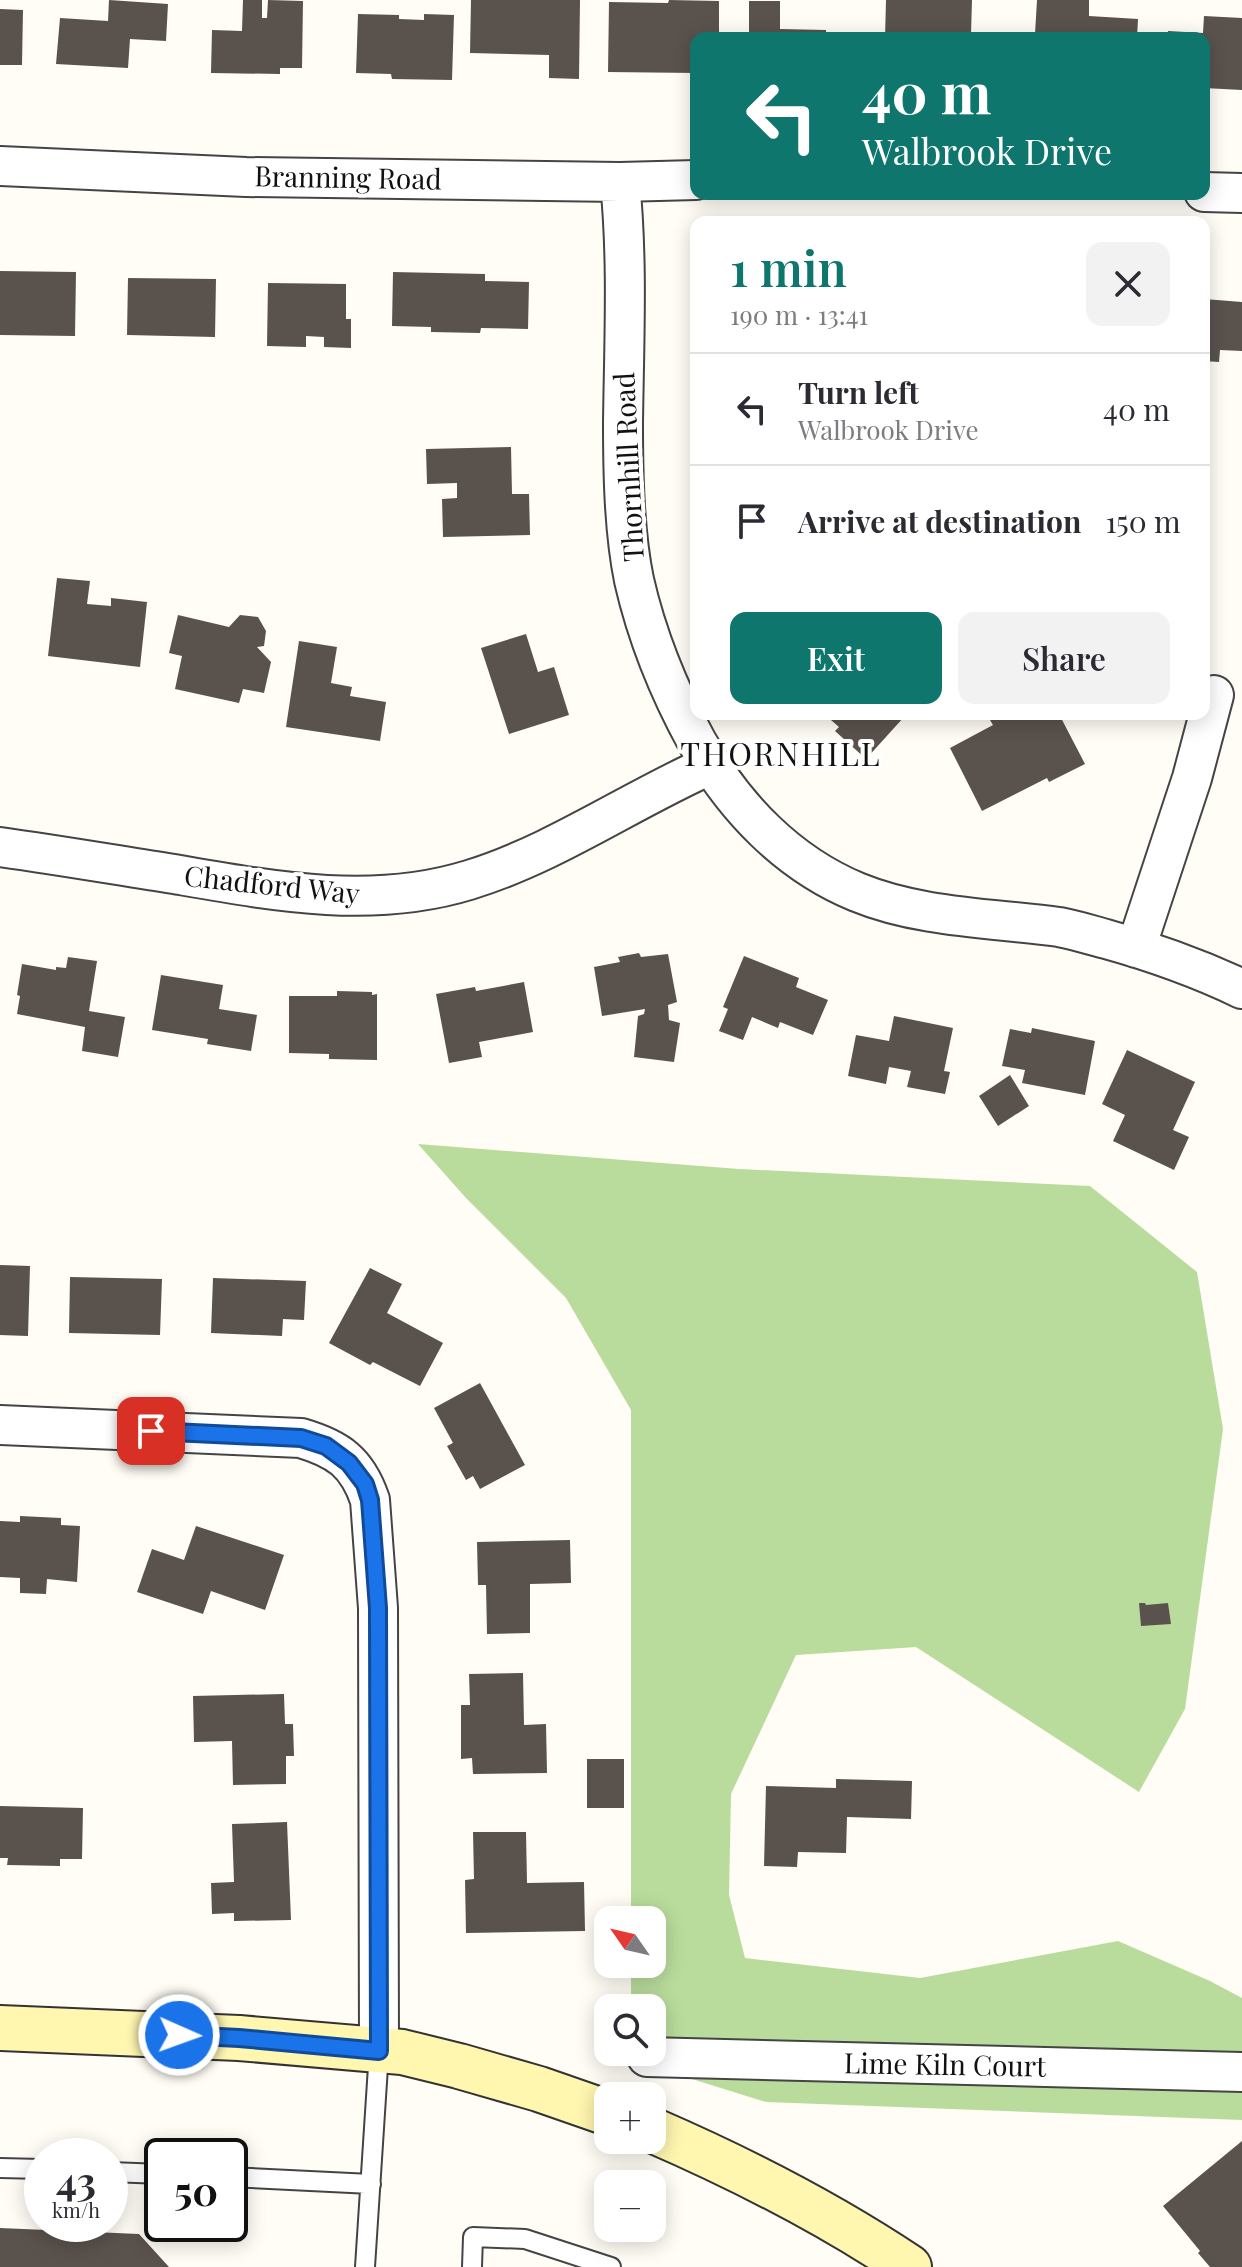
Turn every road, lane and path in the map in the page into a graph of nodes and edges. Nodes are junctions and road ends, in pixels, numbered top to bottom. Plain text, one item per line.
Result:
1 (0, 166) edge
2 (690, 180) edge
3 (620, 182) junction
4 (1210, 192) edge
5 (1242, 193) edge
6 (1214, 695) dead end
7 (1210, 710) edge
8 (1207, 720) edge
9 (710, 765) junction
10 (0, 847) edge
11 (1136, 948) junction
12 (1242, 989) edge
13 (0, 1425) edge
14 (0, 2028) edge
15 (379, 2051) junction
16 (666, 2057) edge
17 (1242, 2072) edge
18 (594, 2108) edge
19 (666, 2136) edge
20 (0, 2168) edge
21 (24, 2169) edge
22 (248, 2178) edge
23 (371, 2184) junction
24 (365, 2267) edge
25 (472, 2267) edge
26 (611, 2267) edge
27 (909, 2267) edge

1 - 3 street, Branning Road
2 - 3 street, Branning Road
3 - 9 street, Thornhill Road
4 - 5 street
6 - 7 street
8 - 11 street
9 - 10 street, Chadford Way
9 - 11 street, Thornhill Road
11 - 12 street, Thornhill Road
13 - 15 street
14 - 15 main road
15 - 18 main road
15 - 23 lane
16 - 17 street, Lime Kiln Court
19 - 27 main road
20 - 21 lane
22 - 23 lane
23 - 24 lane
25 - 26 lane

